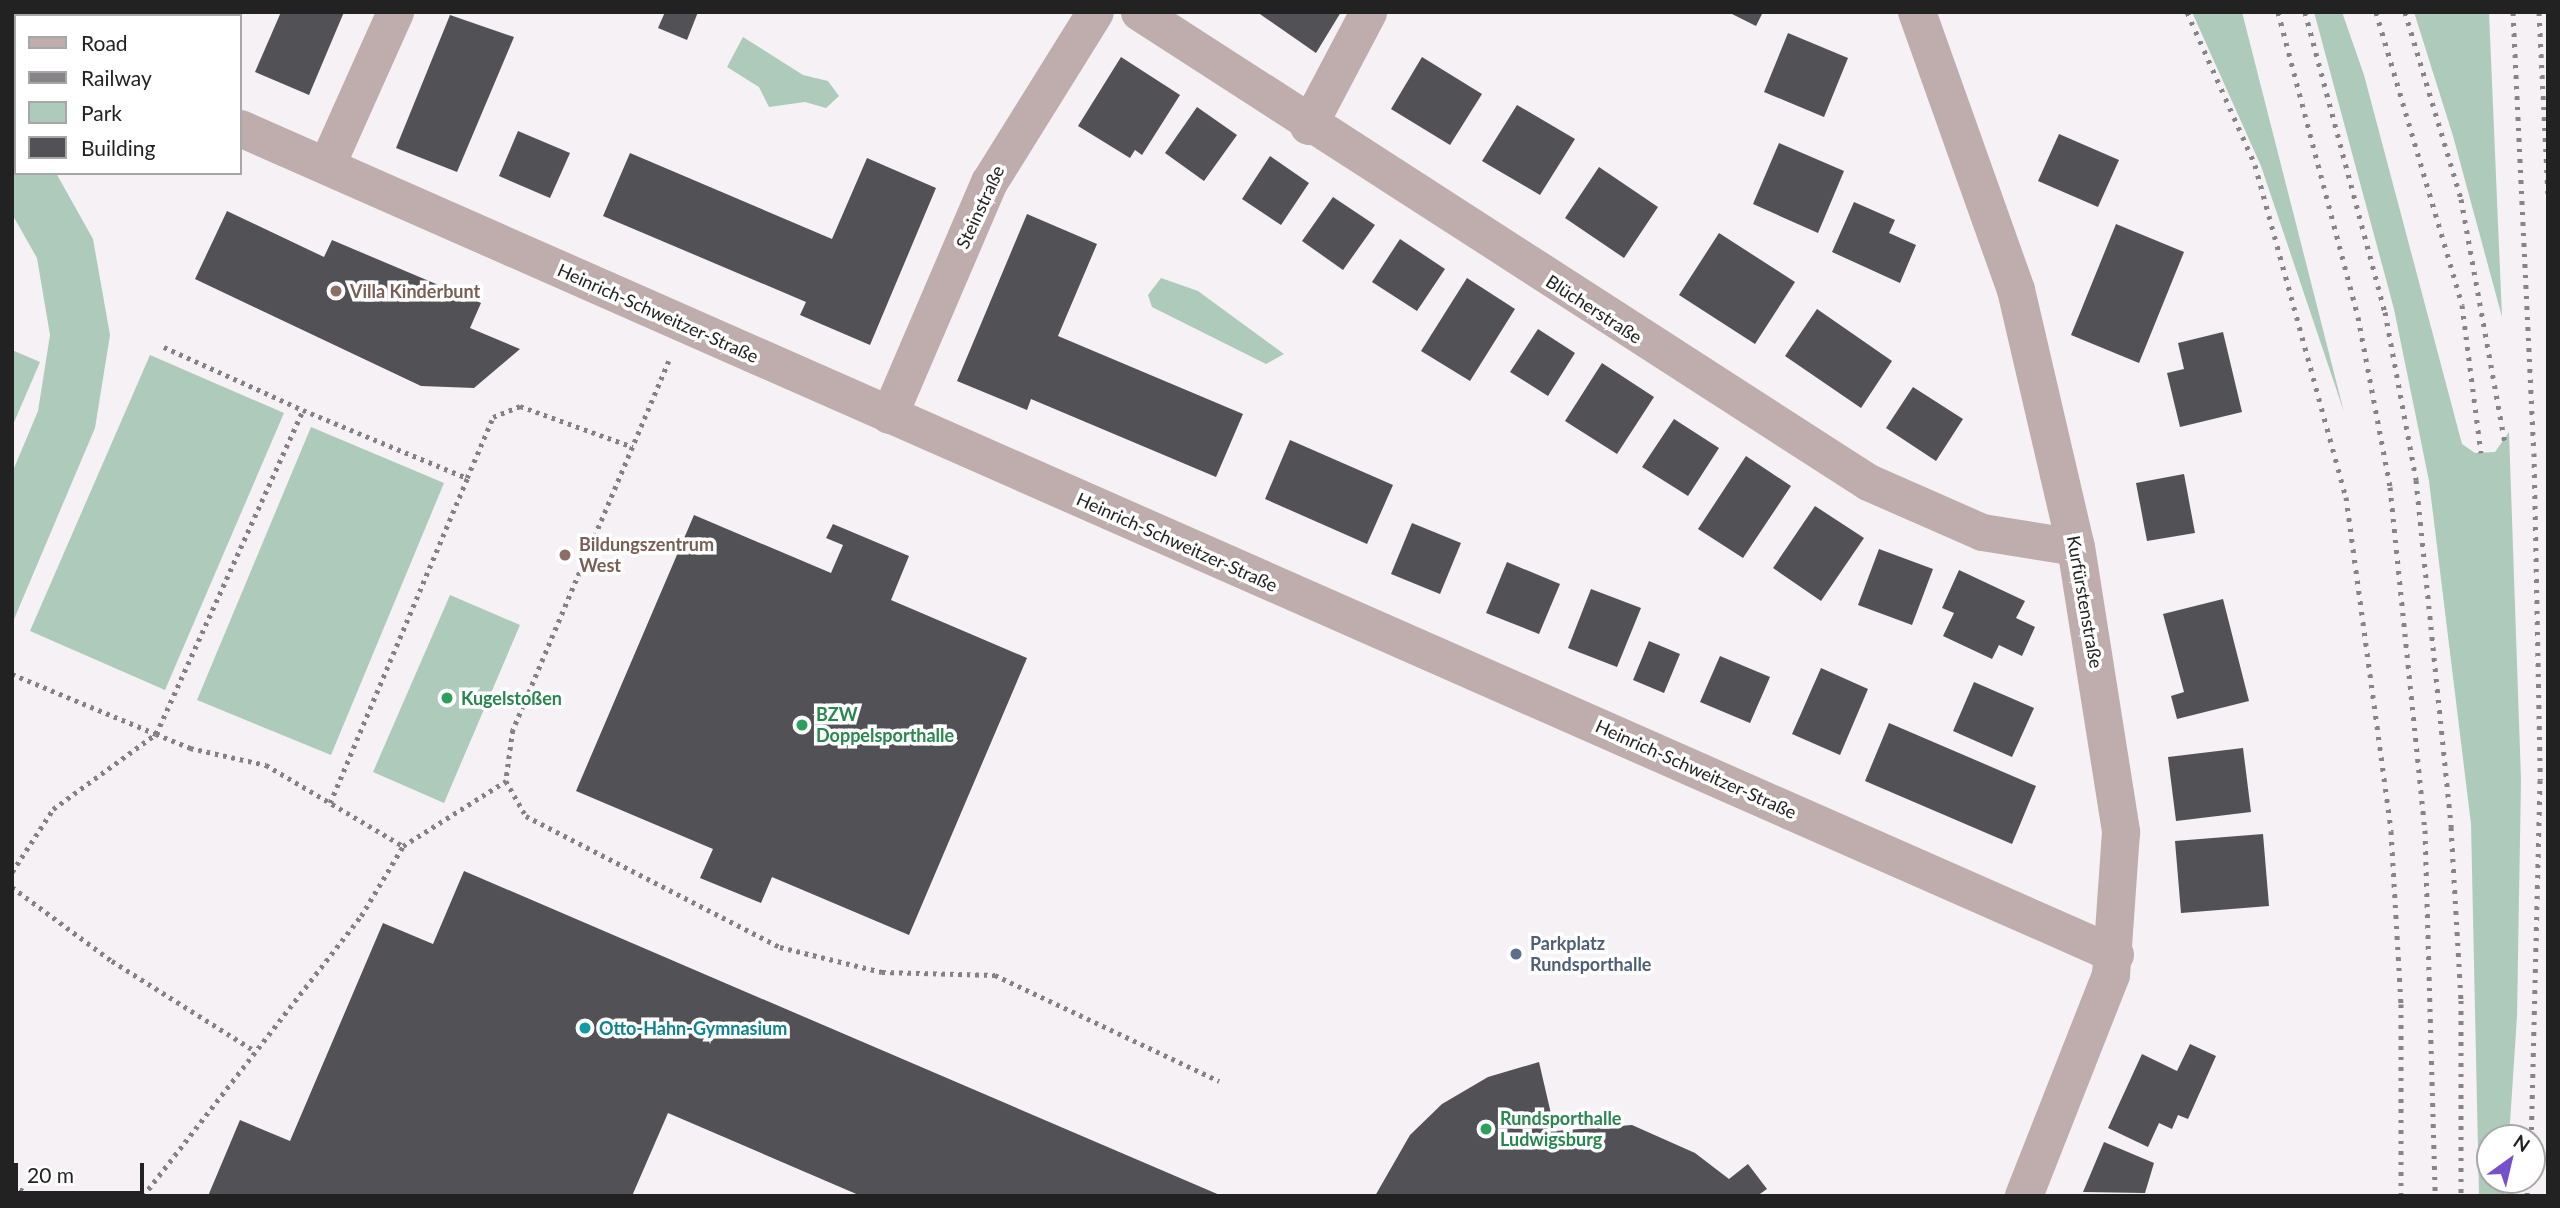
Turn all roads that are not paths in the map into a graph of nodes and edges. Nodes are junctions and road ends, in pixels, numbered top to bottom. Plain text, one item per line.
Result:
1 (395, 12) edge
2 (1095, 12) edge
3 (1139, 12) edge
4 (1368, 12) edge
5 (1917, 12) edge
6 (1308, 126) junction
7 (242, 129) edge
8 (327, 164) junction
9 (889, 415) junction
10 (2076, 547) junction
11 (2115, 954) junction
12 (2024, 1196) edge

1 - 8 street
2 - 9 street, Steinstraße
3 - 6 street, Blücherstraße
4 - 6 street
5 - 10 street, Kurfürstenstraße
6 - 10 street, Blücherstraße
7 - 8 street, Heinrich-Schweitzer-Straße
8 - 9 street, Heinrich-Schweitzer-Straße
9 - 11 street, Heinrich-Schweitzer-Straße
10 - 11 street, Kurfürstenstraße
11 - 12 street, Kurfürstenstraße

